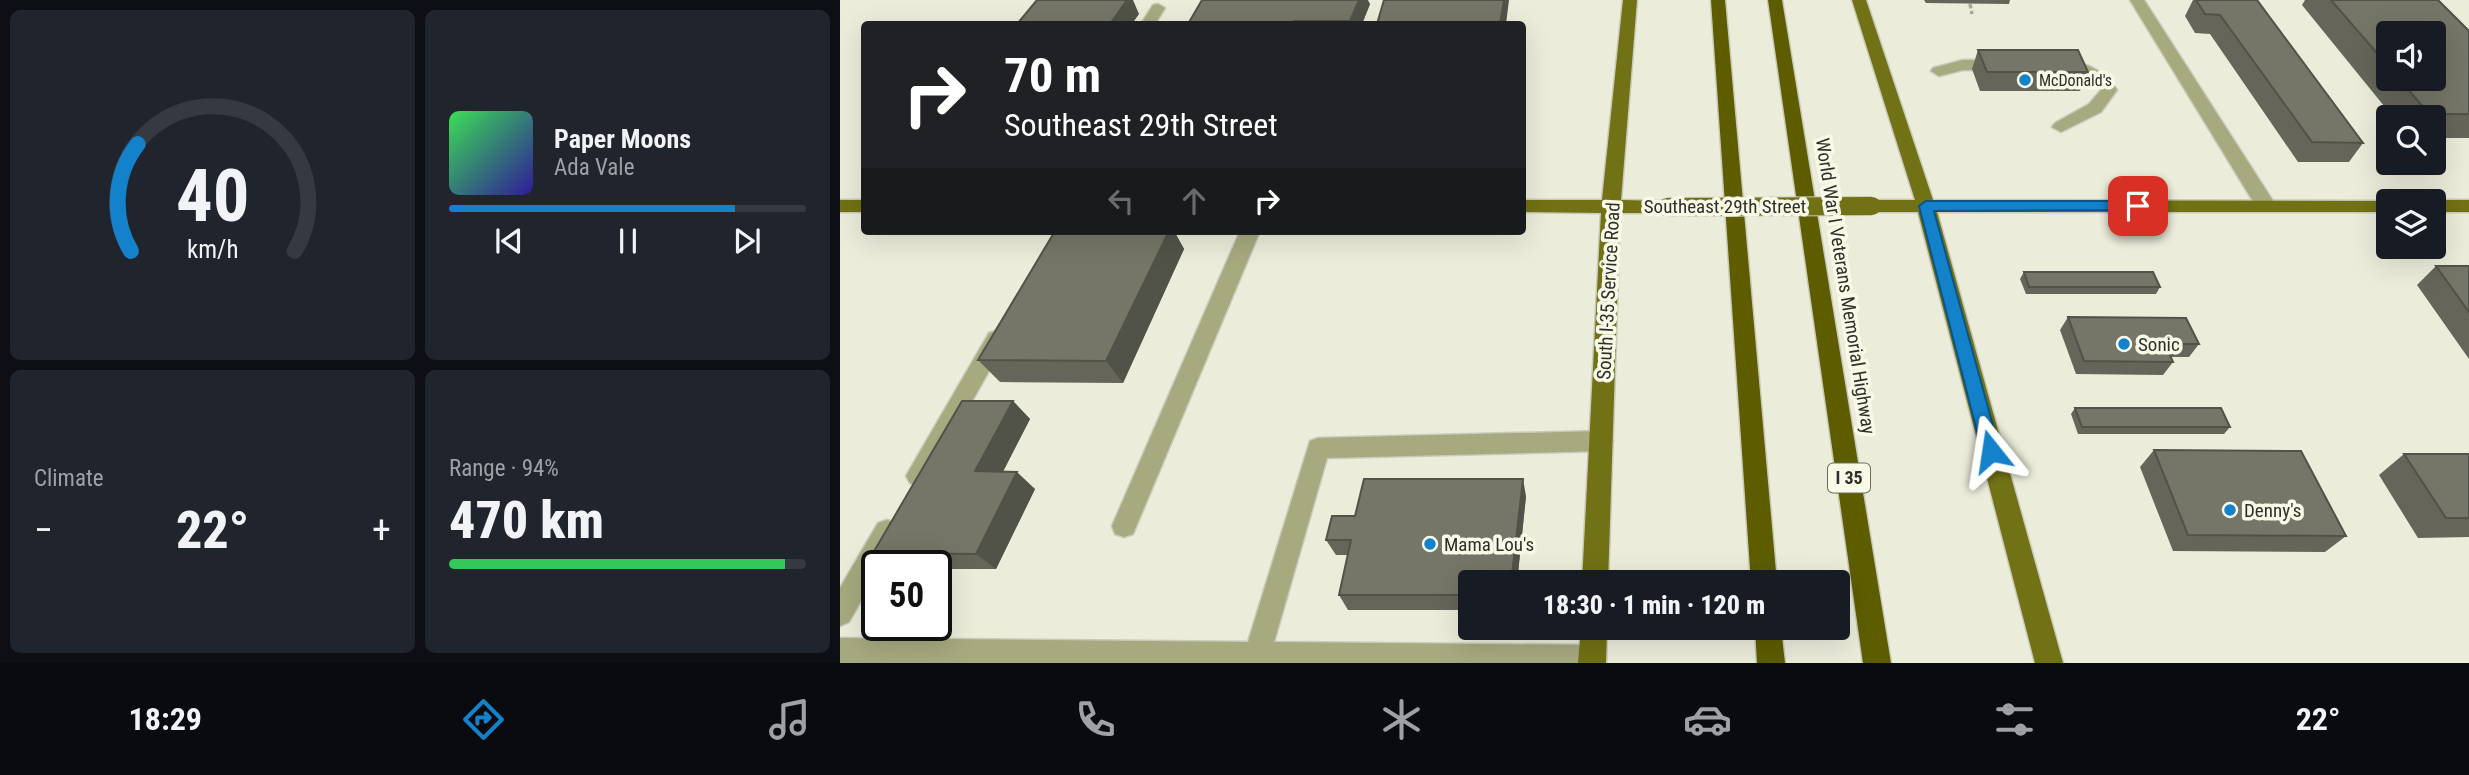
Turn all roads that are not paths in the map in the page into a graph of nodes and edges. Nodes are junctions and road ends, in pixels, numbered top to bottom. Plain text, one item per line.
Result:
1 (1630, 0) edge
2 (1718, 0) edge
3 (1775, 0) edge
4 (1859, 0) edge
5 (2137, 0) edge
6 (1158, 8) dead end
7 (1151, 21) edge
8 (2014, 65) edge
9 (2039, 65) edge
10 (1939, 71) dead end
11 (2061, 127) dead end
12 (840, 206) edge
13 (861, 206) edge
14 (1526, 206) edge
15 (1611, 206) junction
16 (1926, 206) junction
17 (2266, 206) junction
18 (2376, 206) edge
19 (2446, 206) edge
20 (2469, 206) edge
21 (1248, 235) edge
22 (1010, 315) edge
23 (1601, 441) junction
24 (908, 494) edge
25 (894, 518) edge
26 (1124, 526) dead end
27 (1596, 570) edge
28 (1763, 570) edge
29 (840, 613) edge
30 (1593, 640) edge
31 (1769, 640) edge
32 (840, 651) edge
33 (1257, 656) junction
34 (1592, 661) edge
35 (1771, 663) edge
36 (1877, 663) edge
37 (2049, 663) edge

1 - 15 main road, South I-35 Service Road
2 - 28 highway
3 - 36 highway, World War I Veterans Memorial Highway / I 35
4 - 16 main road
5 - 17 street
6 - 7 street
8 - 10 street
9 - 11 street
12 - 13 main road
14 - 15 main road, Southeast 29th Street
15 - 16 main road, Southeast 29th Street, bridge
15 - 23 main road, South I-35 Service Road
16 - 17 main road, Southeast 29th Street
16 - 37 main road
17 - 18 main road, Southeast 29th Street
19 - 20 main road
21 - 26 street
22 - 24 street
23 - 27 main road, South I-35 Service Road
23 - 33 street
25 - 29 street
30 - 34 main road
31 - 35 highway
32 - 33 street
33 - 34 street

